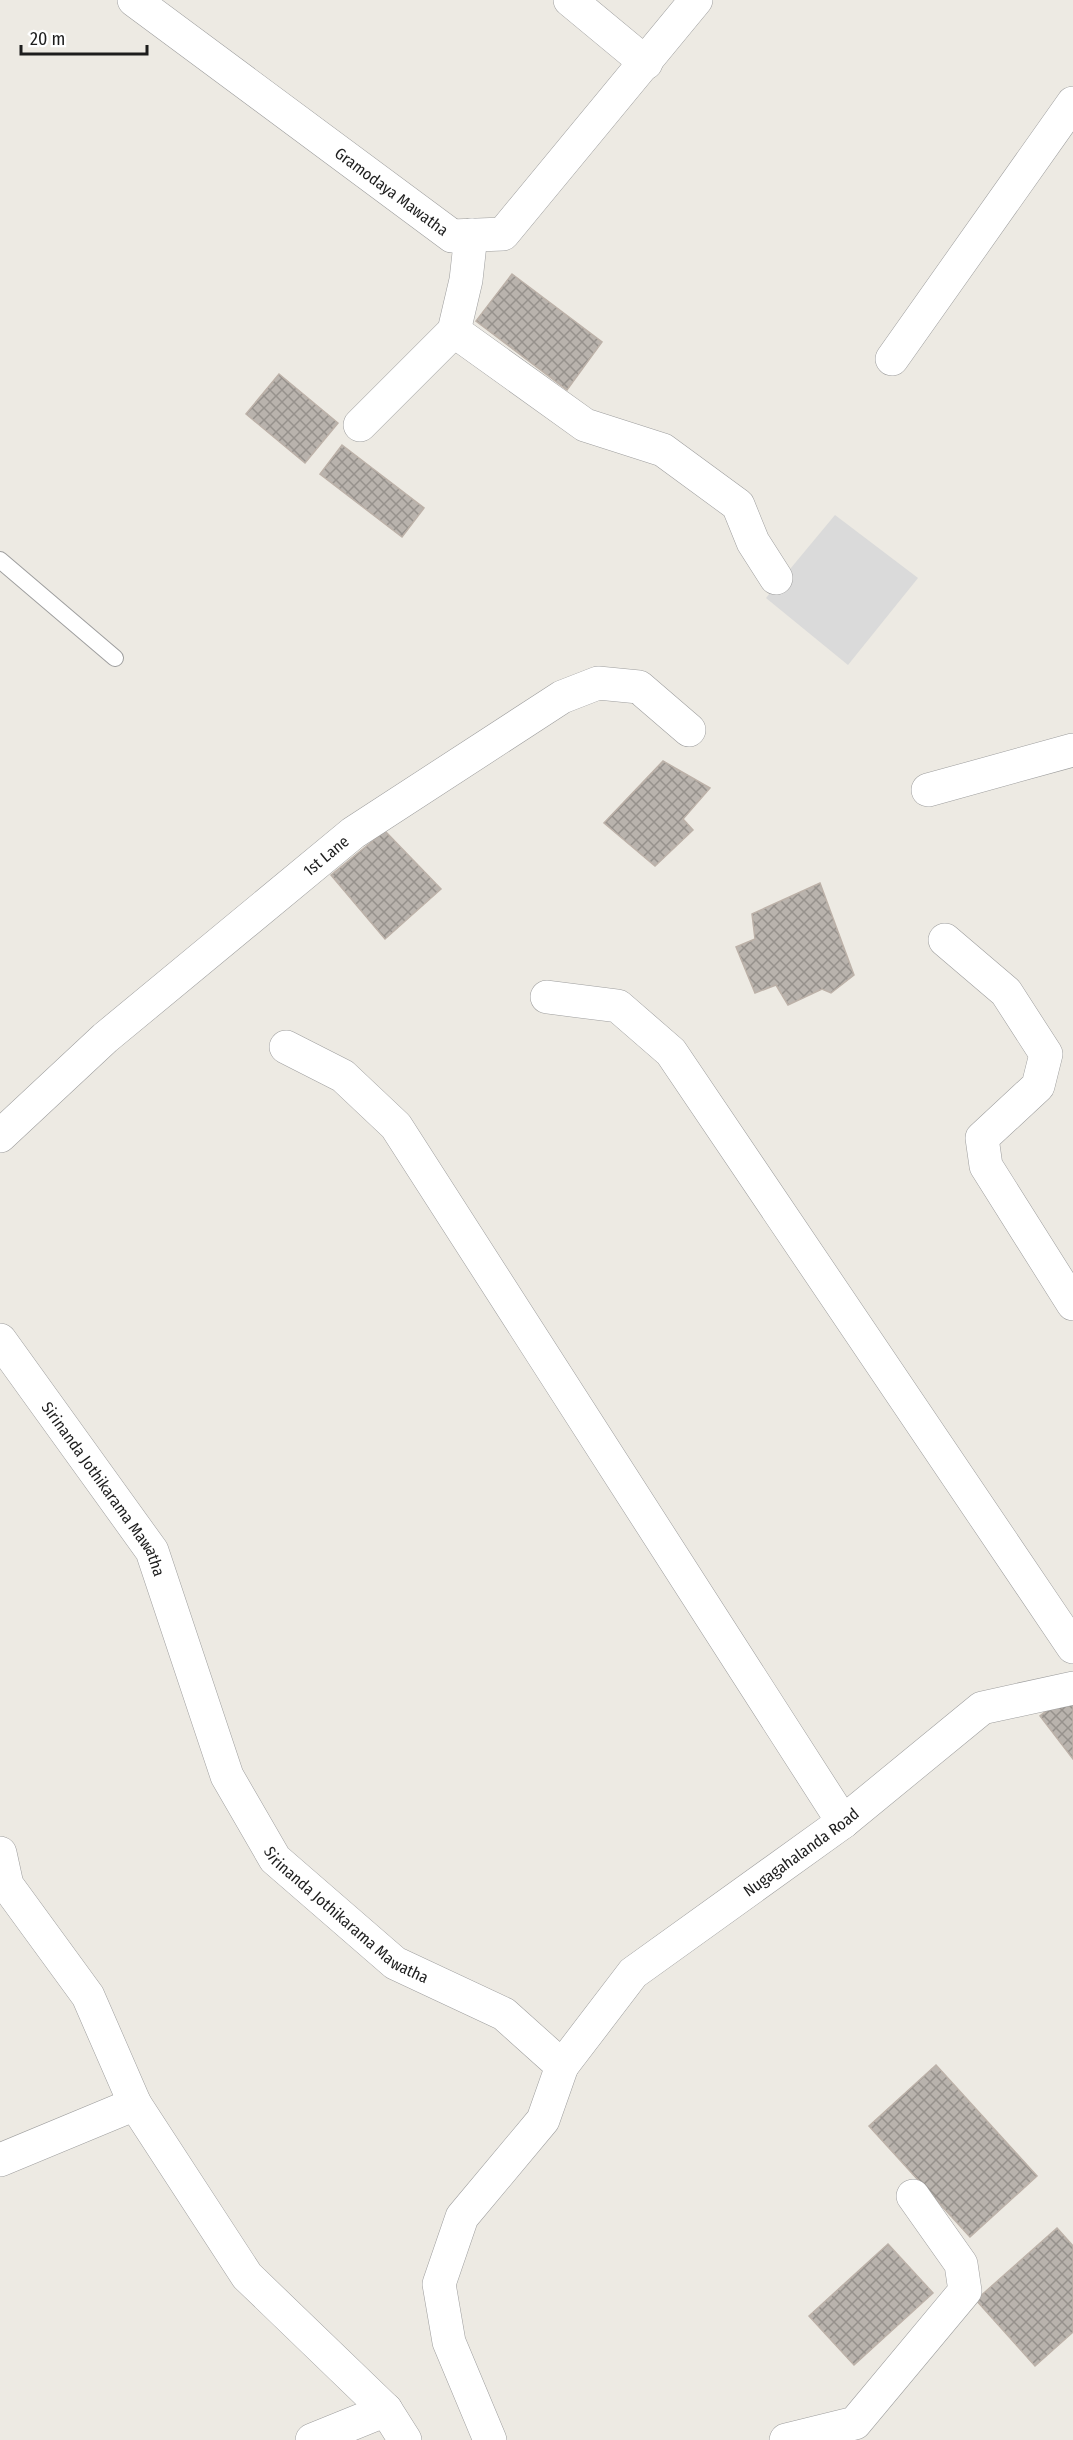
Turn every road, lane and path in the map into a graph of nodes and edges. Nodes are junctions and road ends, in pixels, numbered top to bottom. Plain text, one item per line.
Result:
1 (134, 0) edge
2 (570, 0) edge
3 (696, 0) edge
4 (646, 63) junction
5 (1073, 103) edge
6 (471, 236) junction
7 (454, 331) junction
8 (892, 359) dead end
9 (360, 425) dead end
10 (0, 560) edge
11 (776, 578) dead end
12 (115, 658) dead end
13 (689, 730) dead end
14 (1073, 750) edge
15 (928, 790) dead end
16 (945, 940) dead end
17 (548, 997) dead end
18 (286, 1047) dead end
19 (0, 1136) edge
20 (1073, 1304) edge
21 (0, 1340) edge
22 (1073, 1647) edge
23 (1073, 1689) edge
24 (843, 1822) junction
25 (0, 1853) edge
26 (562, 2066) junction
27 (135, 2104) junction
28 (0, 2160) edge
29 (913, 2196) dead end
30 (386, 2410) junction
31 (312, 2440) edge
32 (405, 2440) edge
33 (490, 2440) edge
34 (786, 2440) edge

1 - 6 street, Gramodaya Mawatha
2 - 4 street
3 - 4 street, Gramodaya Mawatha
4 - 6 street, Gramodaya Mawatha
5 - 8 street
6 - 7 street
7 - 9 street
7 - 11 street
10 - 12 lane
13 - 19 street, 1st Lane
14 - 15 street
16 - 20 street
17 - 22 street
18 - 24 street
21 - 26 street, Sirinanda Jothikarama Mawatha
23 - 24 street, Nugagahalanda Road
24 - 26 street, Nugagahalanda Road
25 - 27 street
26 - 33 street
27 - 28 street
27 - 30 street
29 - 34 street
30 - 31 street
30 - 32 street

